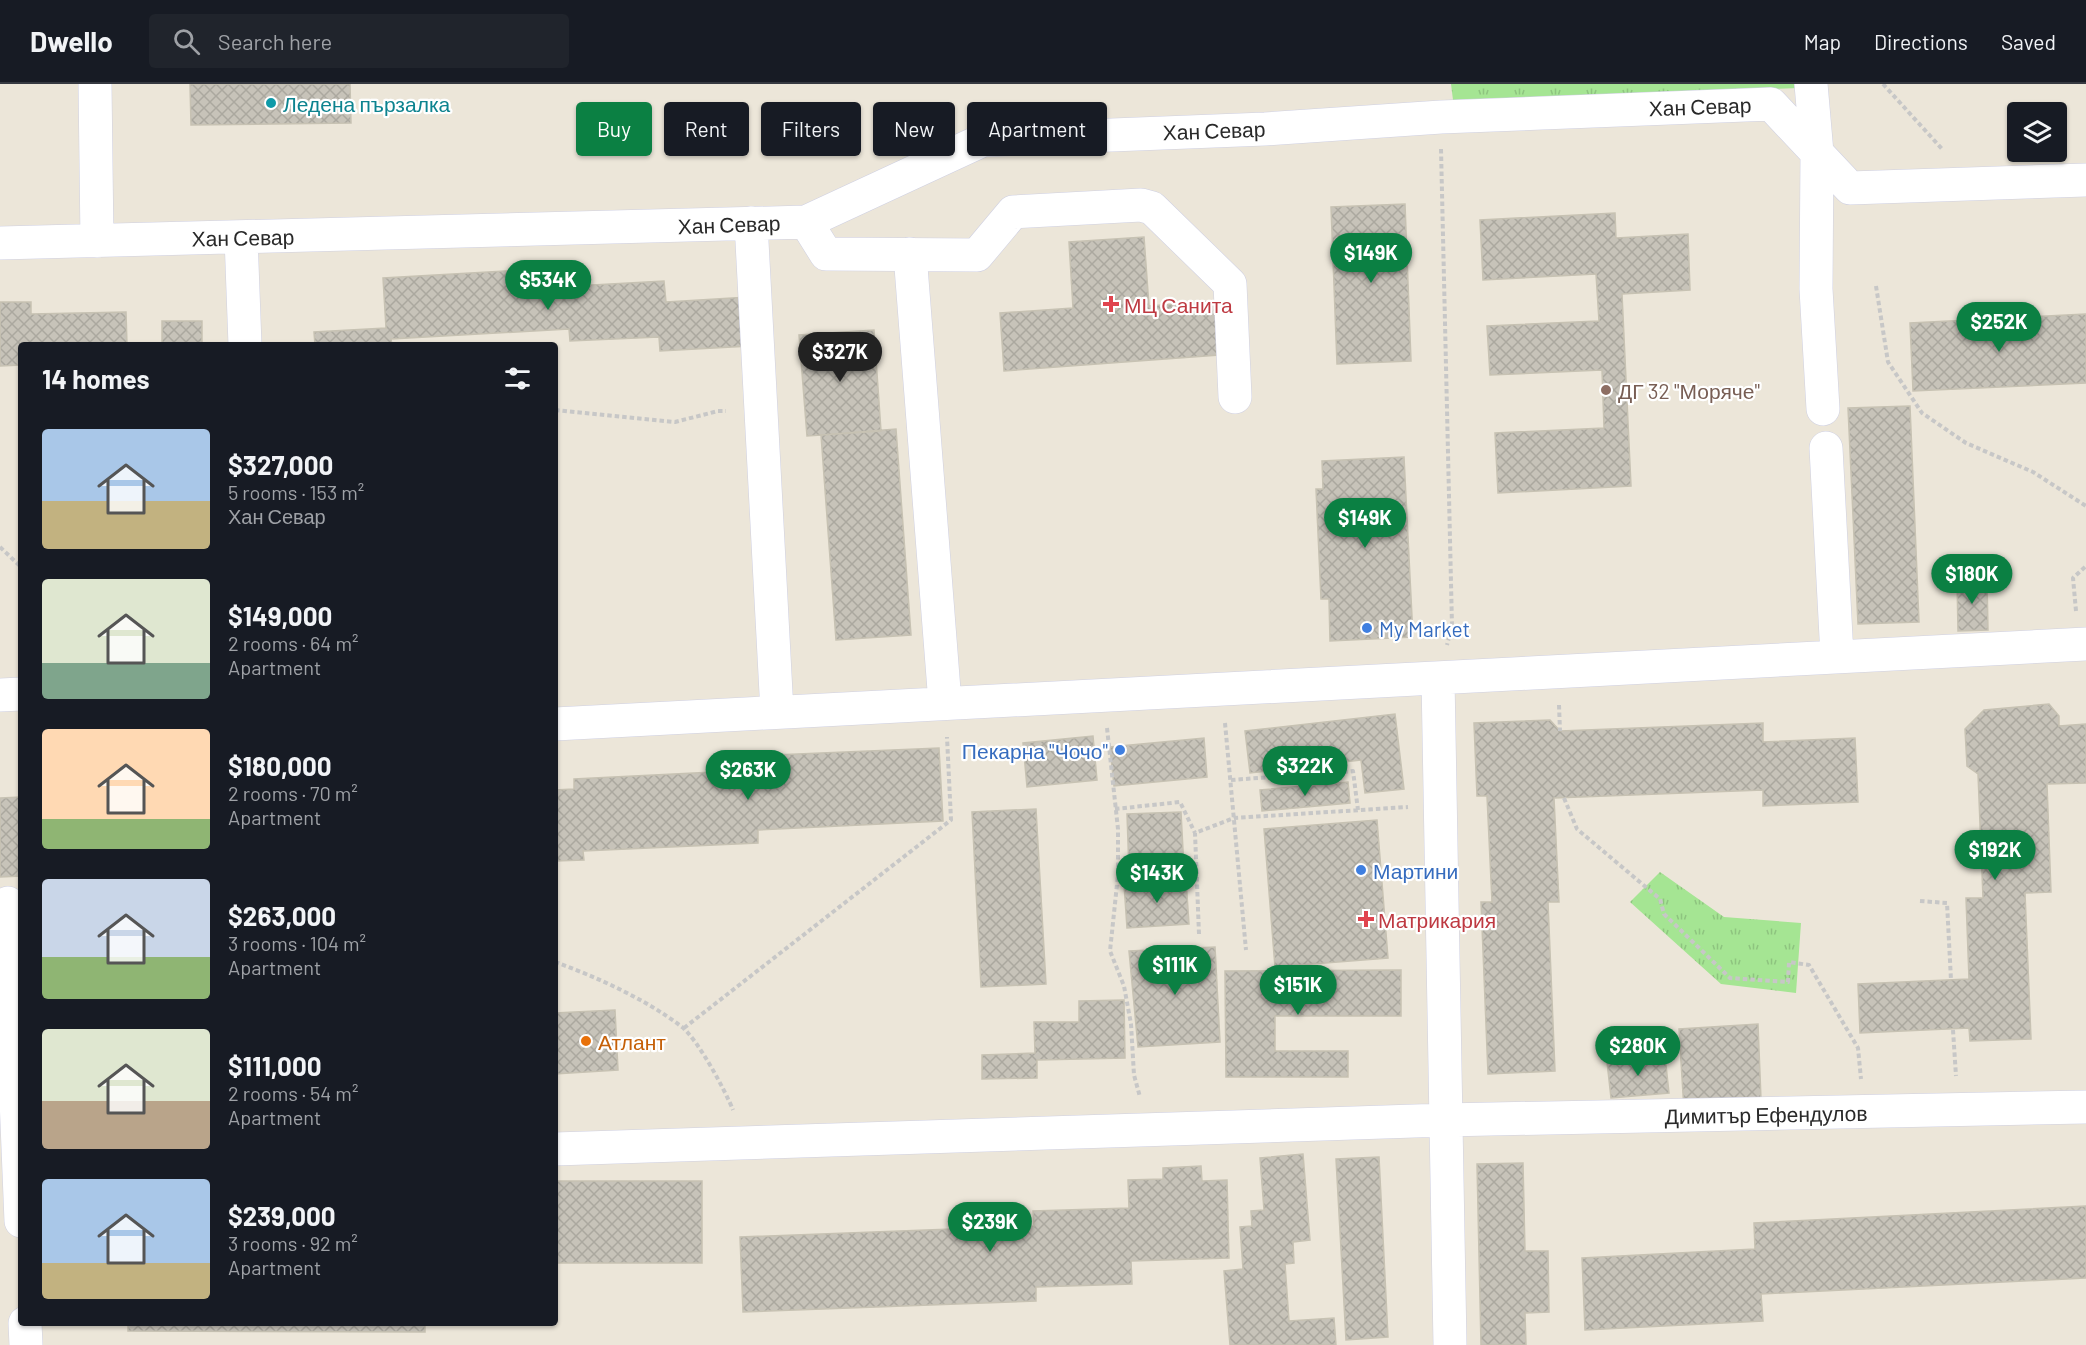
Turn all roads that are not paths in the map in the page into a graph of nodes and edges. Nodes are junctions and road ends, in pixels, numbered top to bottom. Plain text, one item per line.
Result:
1 (95, 84) edge
2 (1811, 84) edge
3 (1817, 153) junction
4 (2086, 180) edge
5 (806, 222) junction
6 (752, 223) junction
7 (241, 237) junction
8 (97, 241) junction
9 (0, 243) edge
10 (910, 254) junction
11 (245, 342) edge
12 (1235, 398) dead end
13 (1823, 409) dead end
14 (1826, 448) dead end
15 (2082, 645) edge
16 (1837, 656) junction
17 (1438, 678) junction
18 (18, 694) edge
19 (0, 695) edge
20 (945, 704) junction
21 (777, 712) junction
22 (558, 724) edge
23 (8, 903) dead end
24 (2086, 1107) edge
25 (1445, 1120) junction
26 (18, 1148) edge
27 (558, 1149) edge
28 (25, 1326) edge
29 (26, 1345) edge
30 (1450, 1345) edge

1 - 8 street
2 - 3 street
3 - 4 street, Хан Севар
3 - 5 street, Хан Севар
3 - 13 street
5 - 6 street, Хан Севар
5 - 10 street
6 - 7 street, Хан Севар
6 - 21 street
7 - 8 street, Хан Севар
7 - 11 street
8 - 9 street, Хан Севар
10 - 12 street
10 - 20 street
14 - 16 street
15 - 16 street
16 - 17 street
17 - 20 street
17 - 25 street
18 - 19 street
20 - 21 street
21 - 22 street
23 - 26 street
24 - 25 street, Димитър Ефендулов
25 - 27 street, Димитър Ефендулов
25 - 30 street
28 - 29 street

